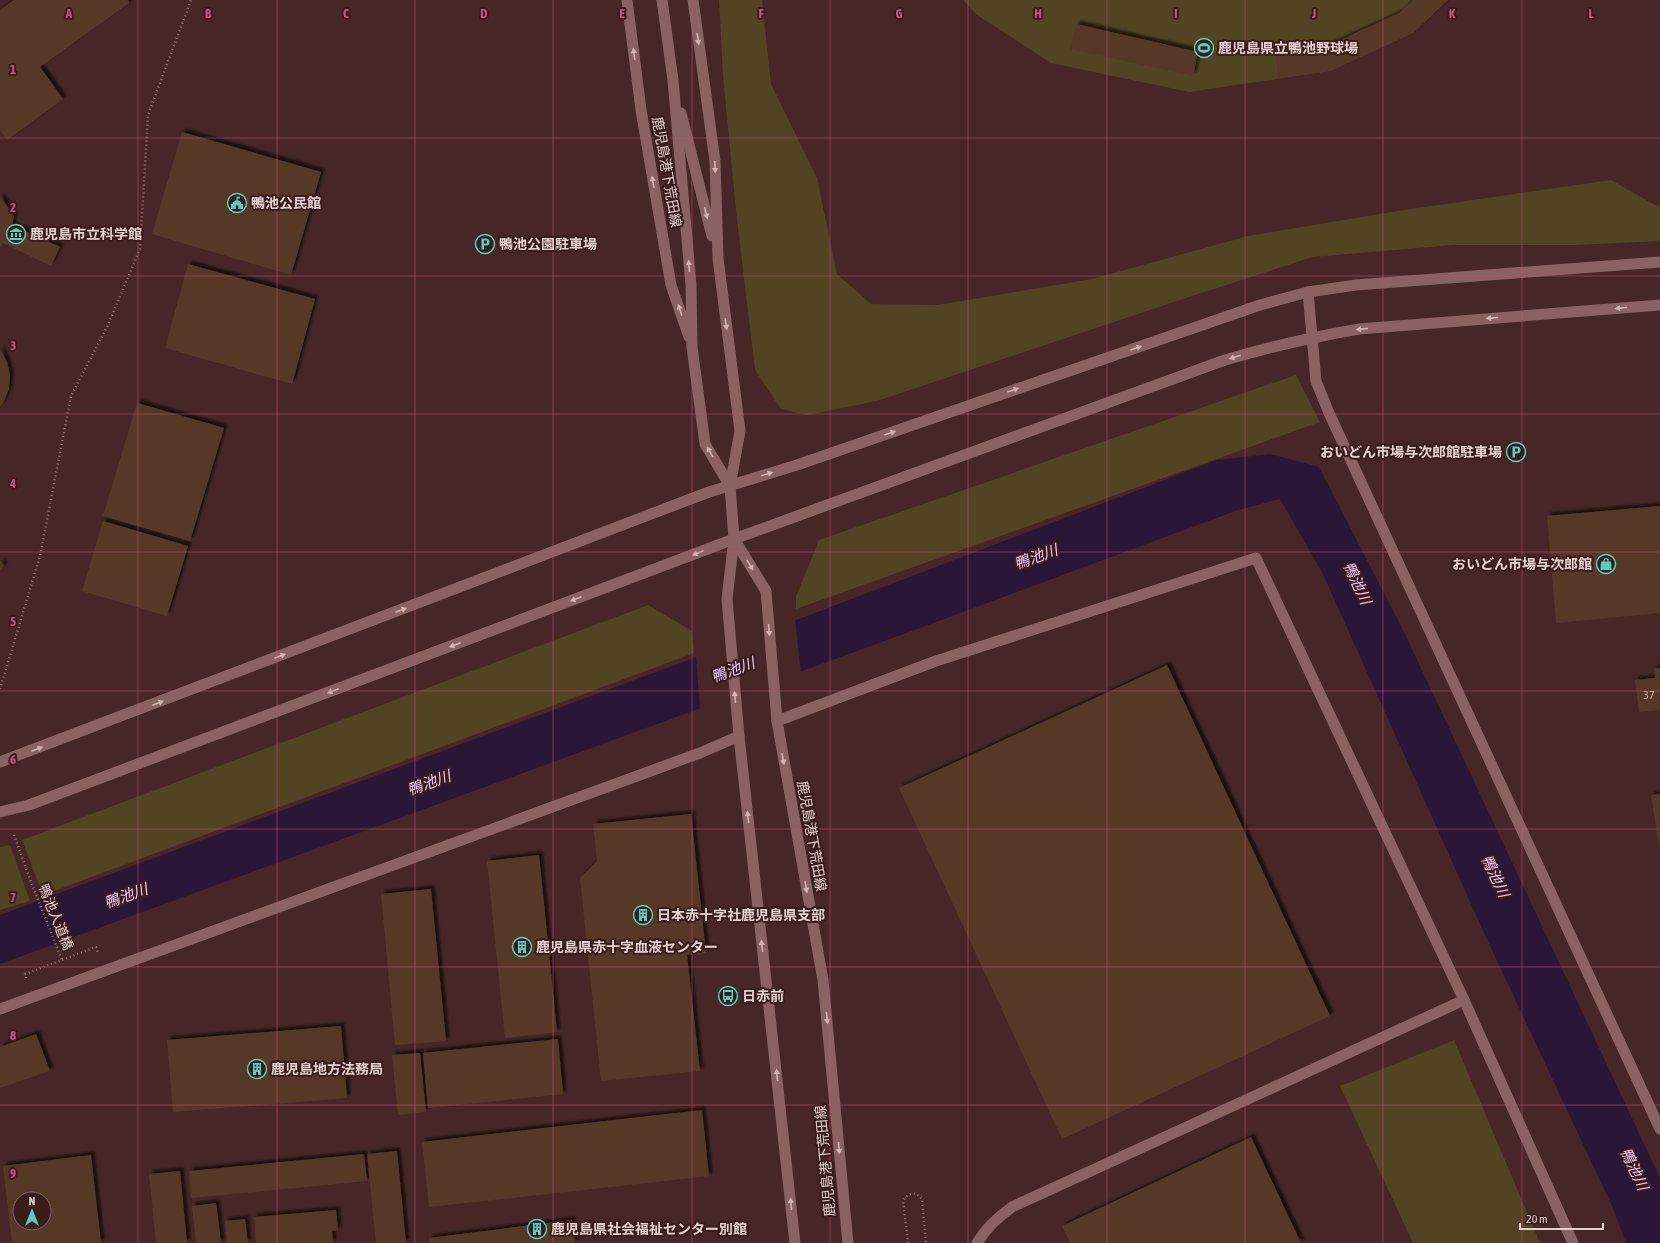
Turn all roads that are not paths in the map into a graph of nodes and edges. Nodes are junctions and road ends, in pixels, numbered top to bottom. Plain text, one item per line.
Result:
1 (627, 0) edge
2 (662, 0) edge
3 (693, 0) edge
4 (673, 80) junction
5 (718, 258) junction
6 (1660, 262) edge
7 (1308, 292) junction
8 (1660, 305) edge
9 (1312, 337) junction
10 (692, 347) junction
11 (730, 486) junction
12 (734, 539) junction
13 (777, 721) junction
14 (739, 736) junction
15 (0, 762) edge
16 (0, 812) edge
17 (1464, 1000) junction
18 (0, 1010) edge
19 (1660, 1129) edge
20 (796, 1243) edge
21 (848, 1243) edge
22 (977, 1243) edge
23 (1573, 1243) edge

10 -> 1 street, 鹿児島港下荒田線
2 - 4 street, 鹿児島港下荒田線
3 -> 5 street, 鹿児島港下荒田線
4 -> 5 street, 鹿児島港下荒田線
10 -> 4 street, 鹿児島港下荒田線
5 -> 11 street, 鹿児島港下荒田線
6 - 7 street
7 - 9 street
11 -> 7 street
8 -> 9 street
9 -> 12 street
9 - 19 street
11 -> 10 street, 鹿児島港下荒田線
11 - 12 street, 鹿児島港下荒田線
15 -> 11 street
12 -> 13 street, 鹿児島港下荒田線
14 -> 12 street, 鹿児島港下荒田線
12 -> 16 street
13 - 17 street
13 -> 21 street, 鹿児島港下荒田線
14 - 18 street
20 -> 14 street, 鹿児島港下荒田線
17 - 22 street
17 - 23 street

